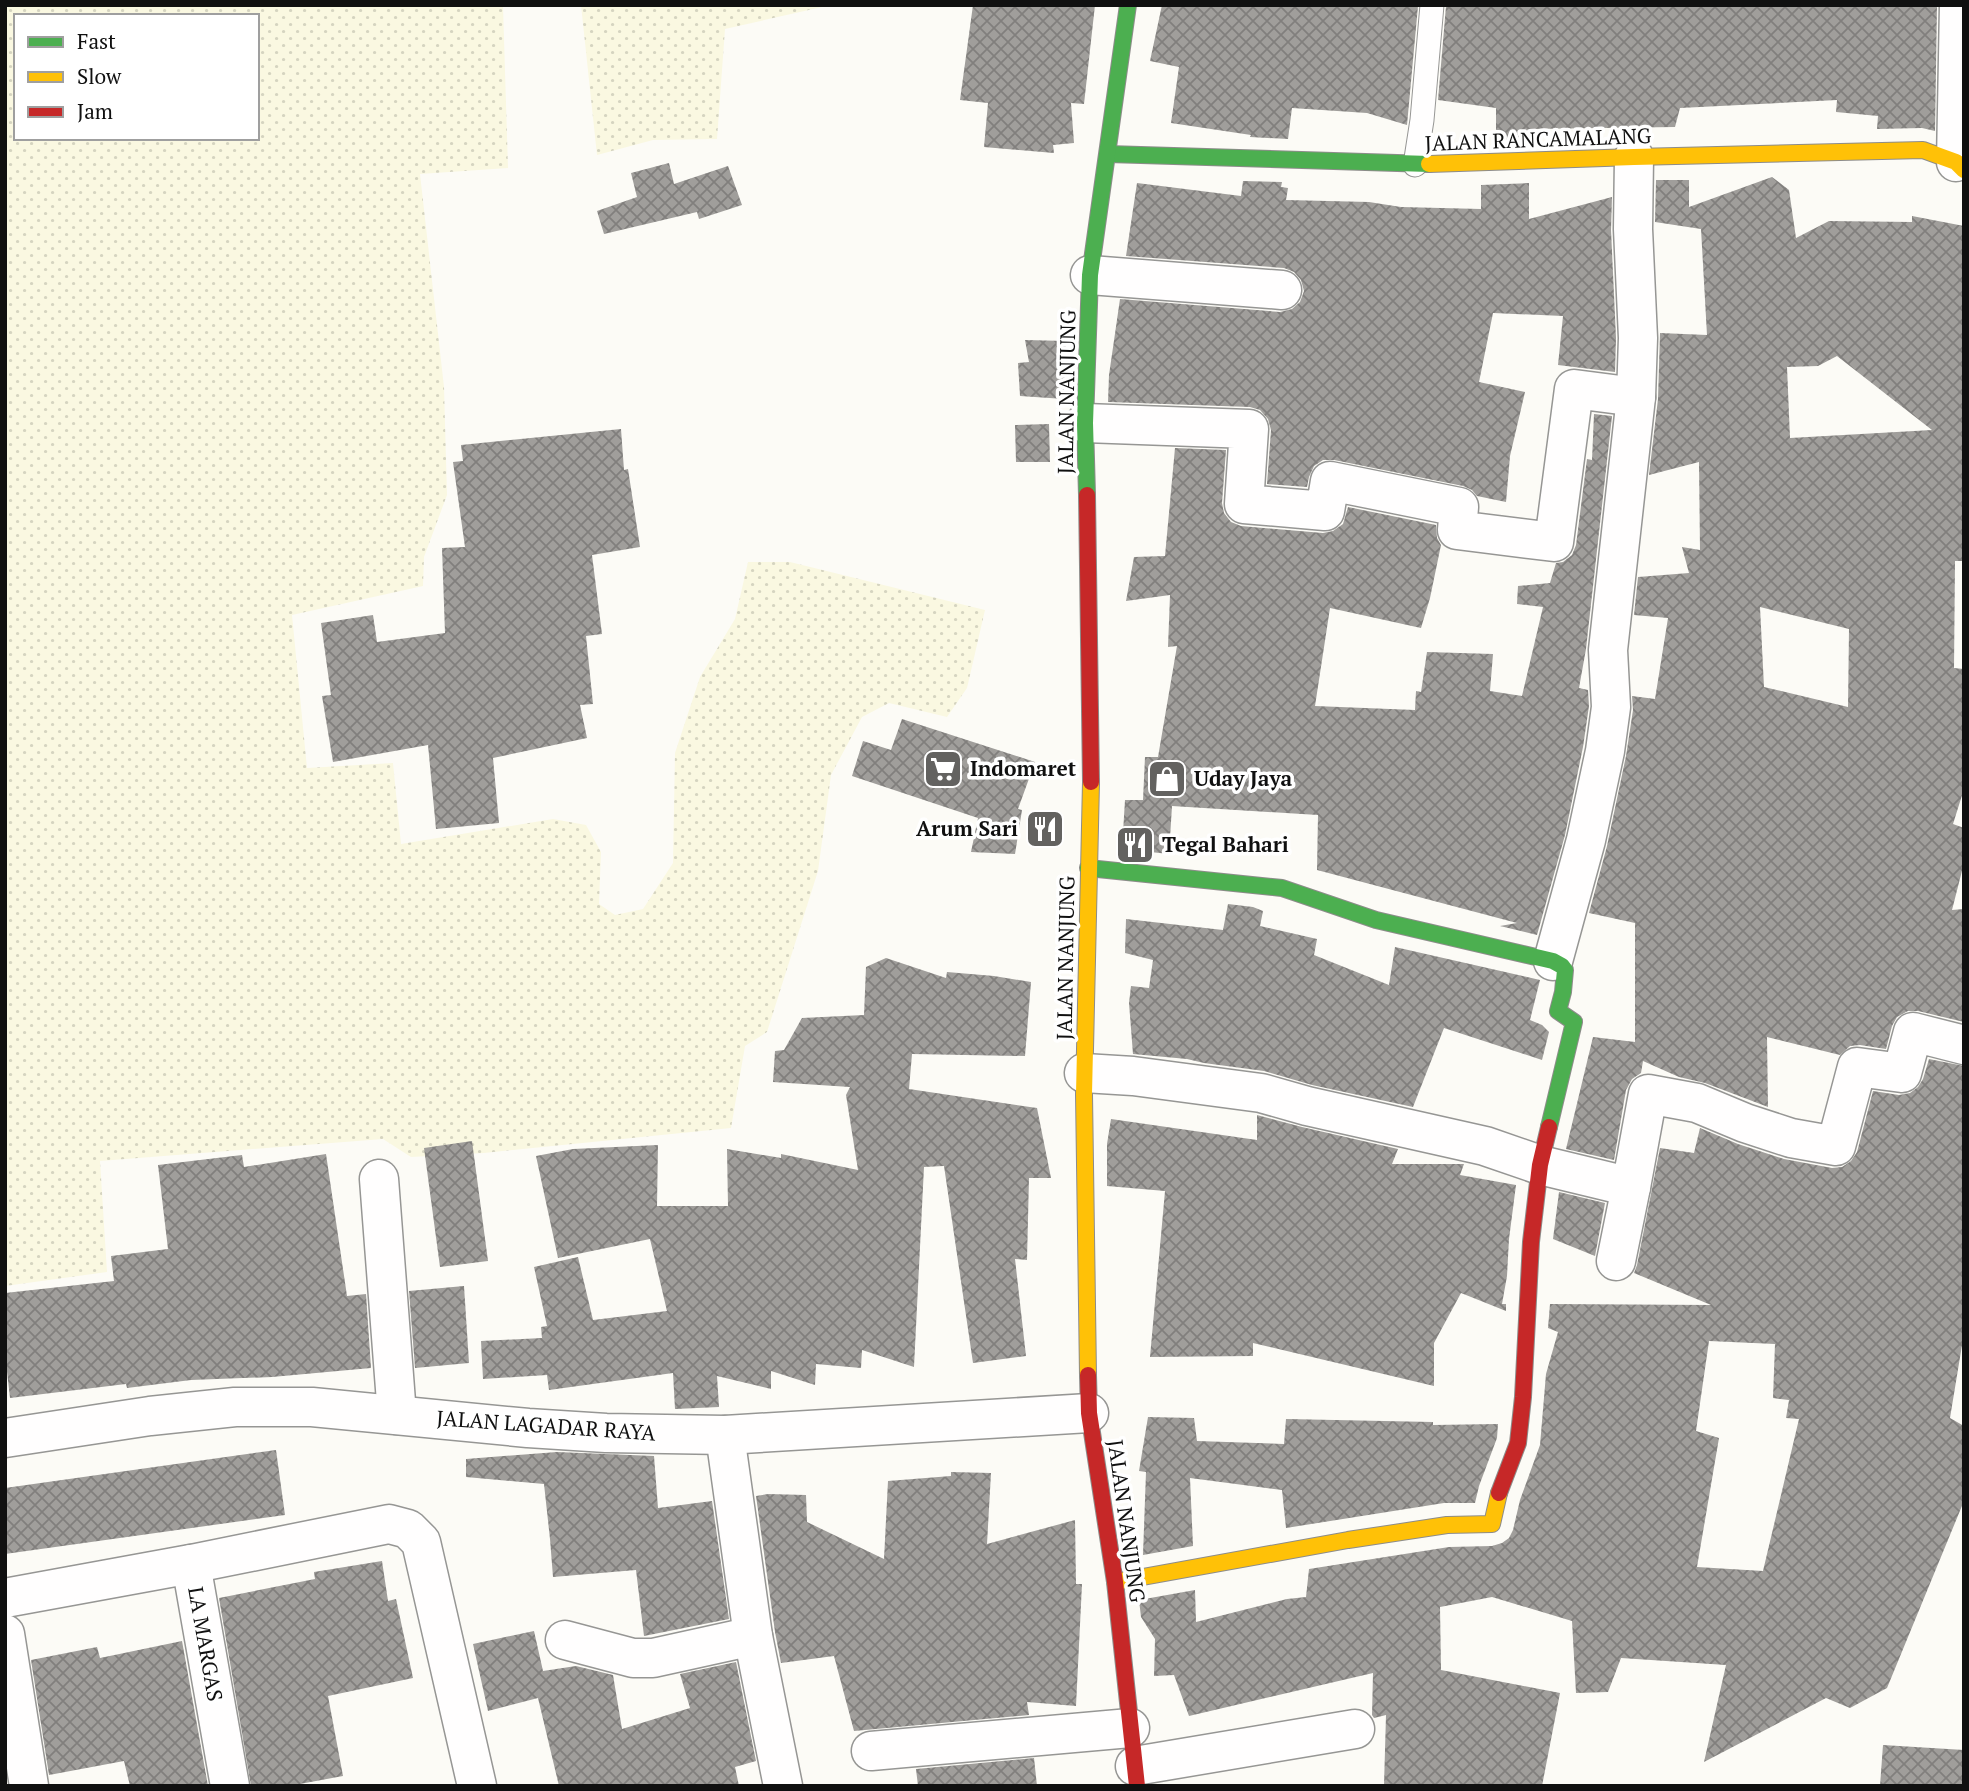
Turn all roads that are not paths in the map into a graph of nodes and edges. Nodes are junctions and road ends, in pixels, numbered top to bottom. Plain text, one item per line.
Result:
1 (1128, 5) edge
2 (1432, 5) edge
3 (1959, 5) edge
4 (1108, 154) junction
5 (1634, 157) junction
6 (1415, 165) junction
7 (1960, 166) edge
8 (1090, 275) junction
9 (1282, 290) dead end
10 (1636, 397) junction
11 (1086, 423) junction
12 (1088, 868) junction
13 (1553, 961) junction
14 (1964, 1045) edge
15 (1084, 1073) junction
16 (1540, 1165) junction
17 (379, 1180) dead end
18 (1631, 1187) junction
19 (1616, 1261) dead end
20 (1089, 1413) junction
21 (397, 1415) junction
22 (725, 1436) junction
23 (5, 1438) edge
24 (191, 1564) junction
25 (1115, 1582) junction
26 (5, 1598) edge
27 (5, 1634) edge
28 (753, 1636) junction
29 (565, 1640) dead end
30 (1130, 1728) junction
31 (1355, 1730) dead end
32 (871, 1751) dead end
33 (1136, 1776) edge
34 (29, 1786) edge
35 (230, 1786) edge
36 (477, 1786) edge
37 (783, 1786) edge

1 - 4 street, JALAN NANJUNG
2 - 6 lane
3 - 7 street
4 - 6 street, JALAN RANCAMALANG
4 - 8 street, JALAN NANJUNG
5 - 6 street, JALAN RANCAMALANG
5 - 7 street, JALAN RANCAMALANG
5 - 10 street
8 - 9 street
8 - 11 street, JALAN NANJUNG
10 - 11 street
10 - 13 street
11 - 12 street, JALAN NANJUNG
12 - 13 street
12 - 15 street, JALAN NANJUNG
13 - 16 street
14 - 18 street
15 - 16 street
15 - 20 street, JALAN NANJUNG
16 - 18 street
16 - 25 street
17 - 21 street
18 - 19 street
20 - 22 street, JALAN LAGADAR RAYA
20 - 25 street, JALAN NANJUNG
21 - 22 street, JALAN LAGADAR RAYA
21 - 23 street, JALAN LAGADAR RAYA
22 - 28 street
24 - 26 street, LA MARGAS
24 - 35 street, LA MARGAS
24 - 36 street
25 - 30 street, JALAN NANJUNG
27 - 34 street
28 - 29 street
28 - 37 street
30 - 32 street
30 - 33 street, JALAN NANJUNG
31 - 33 street

